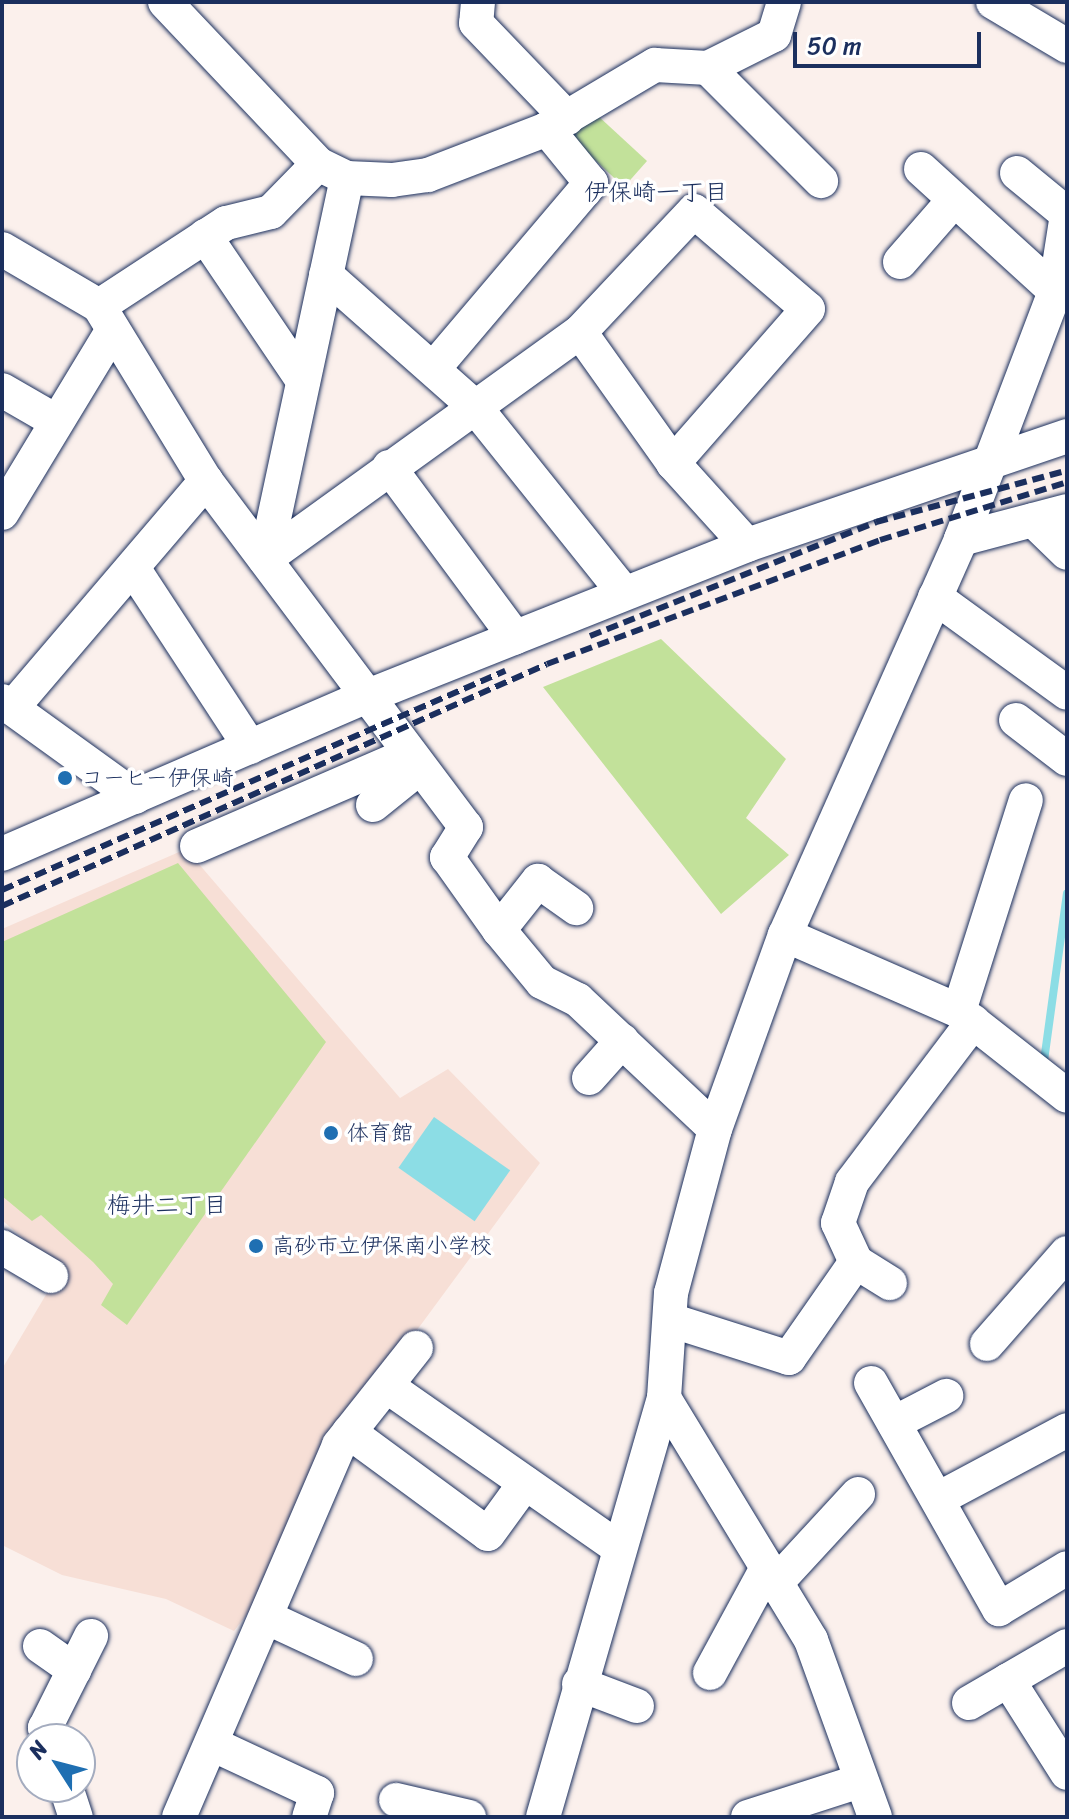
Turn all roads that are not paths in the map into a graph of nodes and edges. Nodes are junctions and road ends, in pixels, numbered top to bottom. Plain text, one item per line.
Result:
1 (165, 2) edge
2 (478, 2) edge
3 (784, 2) edge
4 (993, 2) edge
5 (1067, 46) edge
6 (708, 68) junction
7 (557, 124) junction
8 (921, 169) dead end
9 (332, 171) junction
10 (1017, 173) dead end
11 (821, 181) dead end
12 (954, 200) junction
13 (1067, 214) edge
14 (205, 236) junction
15 (2, 249) edge
16 (900, 262) dead end
17 (326, 275) junction
18 (1055, 291) junction
19 (105, 320) junction
20 (580, 332) junction
21 (434, 368) junction
22 (303, 381) junction
23 (2, 390) edge
24 (475, 407) junction
25 (56, 421) junction
26 (1067, 436) edge
27 (990, 458) junction
28 (673, 463) junction
29 (389, 467) junction
30 (206, 481) junction
31 (1067, 511) edge
32 (2, 513) edge
33 (1033, 520) junction
34 (961, 539) junction
35 (747, 545) junction
36 (1067, 553) edge
37 (265, 559) junction
38 (133, 568) junction
39 (624, 593) junction
40 (935, 597) junction
41 (515, 637) junction
42 (1067, 693) edge
43 (363, 698) junction
44 (7, 705) edge
45 (1016, 720) dead end
46 (250, 747) junction
47 (1067, 759) edge
48 (413, 761) junction
49 (135, 797) junction
50 (1026, 800) dead end
51 (373, 805) dead end
52 (197, 846) dead end
53 (2, 854) edge
54 (576, 908) dead end
55 (499, 930) junction
56 (785, 935) junction
57 (966, 1017) junction
58 (622, 1041) junction
59 (589, 1078) dead end
60 (1067, 1096) edge
61 (715, 1129) junction
62 (2, 1247) edge
63 (1067, 1253) edge
64 (856, 1262) junction
65 (51, 1276) dead end
66 (890, 1283) dead end
67 (670, 1320) junction
68 (987, 1344) dead end
69 (416, 1348) dead end
70 (871, 1383) dead end
71 (388, 1387) junction
72 (946, 1396) dead end
73 (664, 1398) junction
74 (894, 1423) junction
75 (1067, 1430) edge
76 (349, 1432) junction
77 (525, 1483) junction
78 (858, 1494) dead end
79 (938, 1499) junction
80 (617, 1547) junction
81 (1067, 1568) edge
82 (771, 1576) junction
83 (268, 1618) junction
84 (91, 1636) dead end
85 (40, 1646) dead end
86 (1067, 1646) edge
87 (356, 1659) dead end
88 (74, 1670) junction
89 (710, 1673) dead end
90 (1008, 1680) junction
91 (579, 1684) junction
92 (969, 1703) dead end
93 (637, 1706) dead end
94 (48, 1723) edge
95 (212, 1744) junction
96 (1063, 1758) edge
97 (857, 1782) junction
98 (396, 1800) dead end
99 (179, 1817) edge
100 (309, 1817) edge
101 (469, 1817) edge
102 (543, 1817) edge
103 (748, 1817) edge
104 (875, 1817) edge

1 - 9 street
2 - 7 street
3 - 6 street
4 - 5 street
6 - 7 street
6 - 11 street
7 - 9 street
7 - 21 street
8 - 12 street
9 - 14 street
9 - 17 street
10 - 13 street
12 - 16 street
12 - 18 street
13 - 18 street
14 - 19 street
14 - 22 street
15 - 19 street
17 - 21 street
17 - 22 street
18 - 27 street
19 - 25 street
19 - 30 street
20 - 24 street
20 - 28 street
20 - 28 street
21 - 24 street
22 - 37 street
23 - 25 street
24 - 29 street
24 - 39 street
25 - 32 street
26 - 27 street
27 - 34 street
27 - 35 street
28 - 35 street
29 - 37 street
29 - 41 street
30 - 37 street
30 - 38 street
31 - 33 street
33 - 34 street
33 - 36 street
34 - 40 street
35 - 39 street
37 - 43 street
38 - 44 street
38 - 46 street
39 - 41 street
40 - 42 street
40 - 56 street
41 - 43 street
43 - 46 street
43 - 48 street
44 - 49 street
45 - 47 street
46 - 49 street
48 - 51 street
48 - 52 street
48 - 55 street
49 - 53 street
50 - 57 street
54 - 55 street
55 - 58 street
56 - 57 street
56 - 61 street
57 - 60 street
57 - 64 street
58 - 59 street
58 - 61 street
61 - 67 street
62 - 65 street
63 - 68 street
64 - 66 street
64 - 67 street
67 - 73 street
69 - 71 street
70 - 74 street
71 - 76 street
71 - 77 street
72 - 74 street
73 - 80 street
73 - 82 street
74 - 79 street
75 - 79 street
76 - 77 street
76 - 83 street
77 - 80 street
78 - 82 street
79 - 81 street
80 - 91 street
82 - 89 street
82 - 97 street
83 - 87 street
83 - 95 street
84 - 88 street
85 - 88 street
86 - 90 street
88 - 94 street
90 - 92 street
90 - 96 street
91 - 93 street
91 - 102 street
95 - 99 street
95 - 100 street
97 - 103 street
97 - 104 street
98 - 101 street

